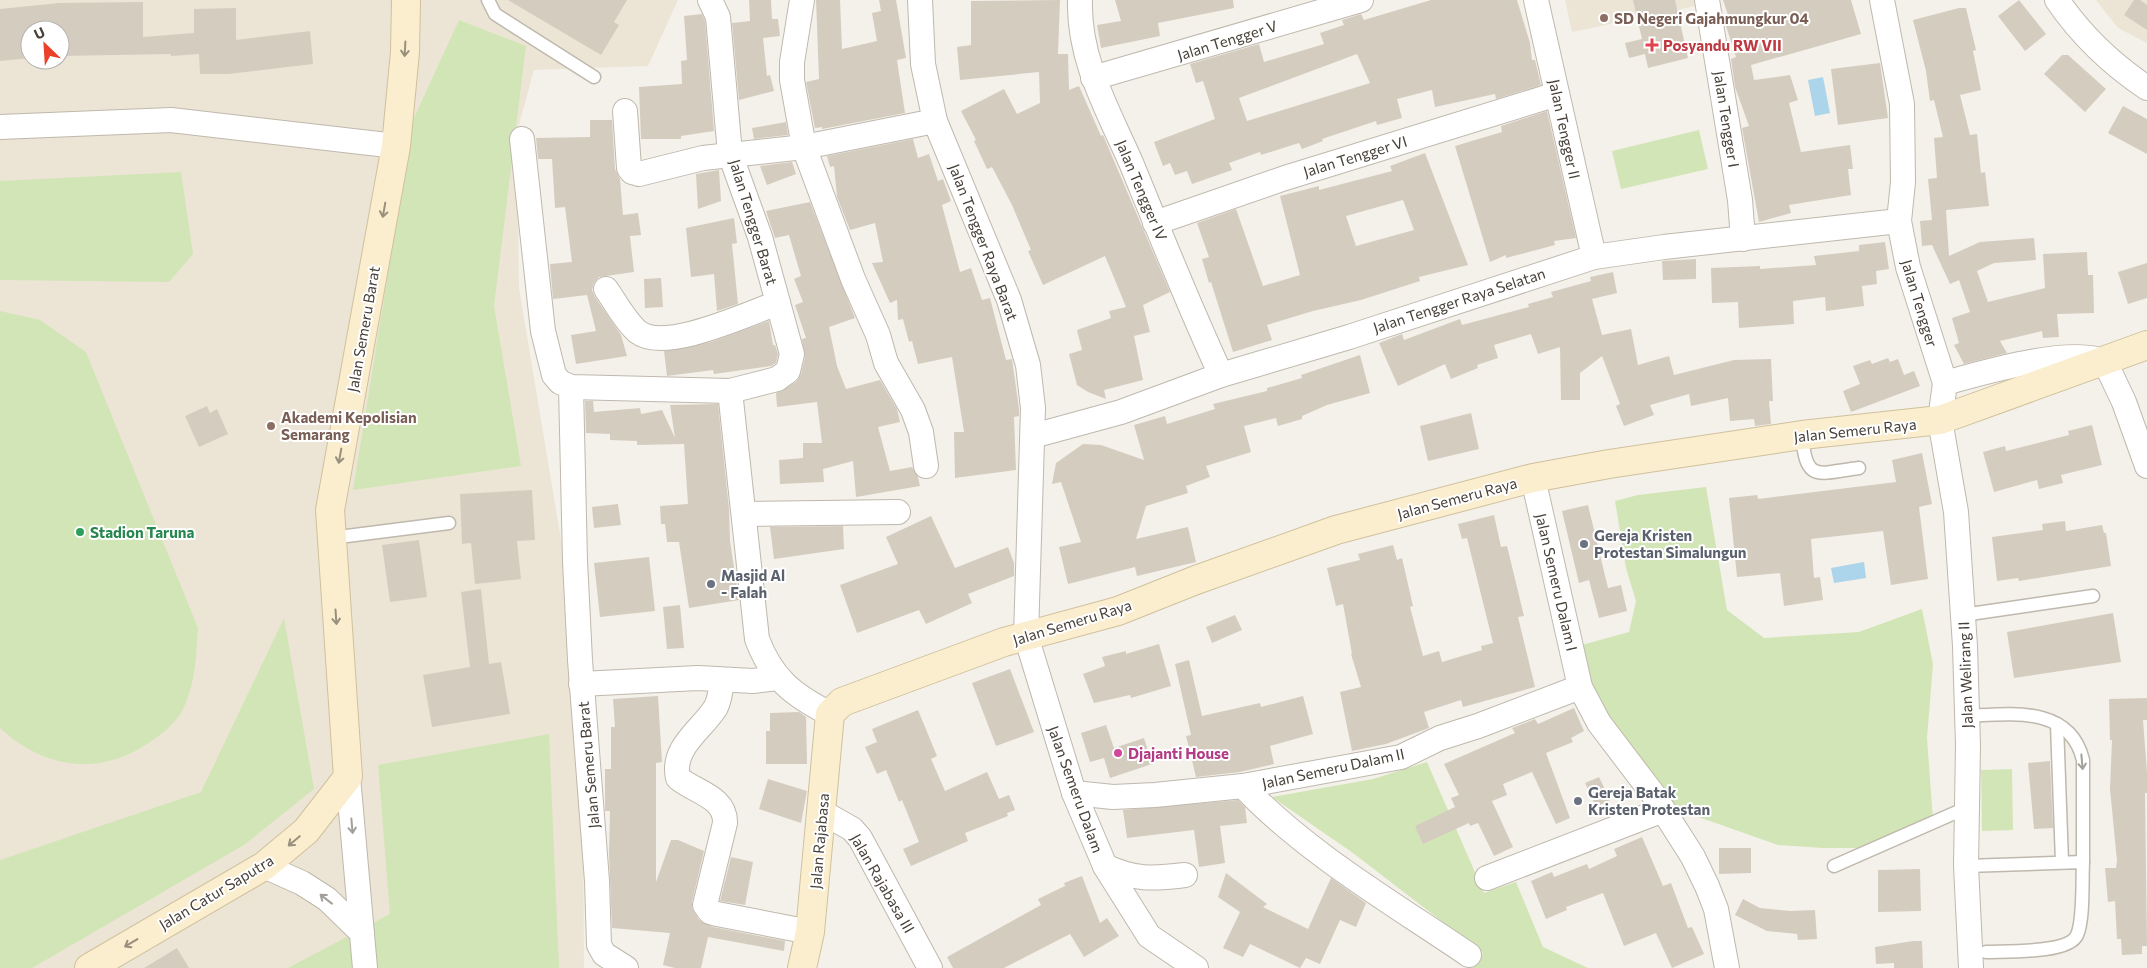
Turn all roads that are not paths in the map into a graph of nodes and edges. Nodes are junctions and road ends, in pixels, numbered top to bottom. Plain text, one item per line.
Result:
1 (406, 0) edge
2 (488, 0) edge
3 (710, 0) edge
4 (802, 0) edge
5 (920, 0) edge
6 (1080, 0) edge
7 (1362, 0) edge
8 (1536, 0) edge
9 (1707, 0) edge
10 (1882, 0) edge
11 (2057, 0) edge
12 (594, 77) dead end
13 (1093, 78) junction
14 (2147, 88) edge
15 (1557, 94) junction
16 (625, 111) dead end
17 (935, 122) junction
18 (0, 126) edge
19 (522, 139) dead end
20 (396, 146) junction
21 (804, 147) junction
22 (730, 154) junction
23 (1899, 221) junction
24 (1155, 223) junction
25 (1743, 239) junction
26 (1594, 257) junction
27 (606, 289) dead end
28 (778, 303) junction
29 (2147, 345) edge
30 (2105, 362) junction
31 (1221, 375) junction
32 (1945, 383) junction
33 (571, 387) junction
34 (730, 391) junction
35 (1940, 420) junction
36 (1802, 435) junction
37 (1033, 436) junction
38 (926, 466) dead end
39 (2147, 466) edge
40 (1859, 468) dead end
41 (1533, 478) junction
42 (898, 512) dead end
43 (744, 514) junction
44 (449, 523) dead end
45 (331, 538) junction
46 (2093, 596) dead end
47 (1963, 615) junction
48 (1026, 636) junction
49 (778, 678) junction
50 (722, 680) junction
51 (581, 684) junction
52 (1580, 687) junction
53 (830, 714) junction
54 (1967, 716) junction
55 (2057, 724) junction
56 (348, 778) junction
57 (1243, 786) junction
58 (1074, 793) junction
59 (1966, 808) junction
60 (1663, 810) junction
61 (822, 812) junction
62 (2062, 862) junction
63 (2083, 862) junction
64 (264, 866) junction
65 (1104, 866) junction
66 (1834, 866) dead end
67 (1966, 866) junction
68 (1185, 875) dead end
69 (1487, 878) dead end
70 (810, 932) junction
71 (362, 933) junction
72 (1469, 955) dead end
73 (1978, 960) edge
74 (89, 968) edge
75 (366, 968) edge
76 (626, 968) edge
77 (802, 968) edge
78 (930, 968) edge
79 (1196, 968) edge
80 (1728, 968) edge

1 -> 20 street, Jalan Semeru Barat
2 - 12 lane
3 - 22 street
4 - 21 street
5 - 17 street, Jalan Tengger Raya Barat
6 - 13 street, Jalan Tengger IV
7 - 13 street, Jalan Tengger V
8 - 15 street, Jalan Tengger II
9 - 25 street, Jalan Tengger I
10 - 23 street, Jalan Tengger
11 - 14 street
13 - 24 street, Jalan Tengger IV
15 - 24 street, Jalan Tengger VI
15 - 26 street, Jalan Tengger II
16 - 22 street
17 - 21 street, Jalan Tengger Barat
17 - 37 street, Jalan Tengger Raya Barat
18 - 20 street
19 - 33 street
20 -> 45 street, Jalan Semeru Barat
21 - 22 street, Jalan Tengger Barat
21 - 38 street
22 - 28 street, Jalan Tengger Barat
23 - 25 street, Jalan Tengger Raya Selatan
23 - 32 street, Jalan Tengger
24 - 31 street, Jalan Tengger IV
25 - 26 street, Jalan Tengger Raya Selatan
26 - 31 street, Jalan Tengger Raya Selatan
27 - 28 street
28 - 34 street, Jalan Tengger Barat
29 - 30 street, Jalan Semeru Raya
30 - 32 street
30 - 35 street, Jalan Semeru Raya
30 - 39 street
31 - 37 street, Jalan Tengger Raya Selatan
32 - 35 street, Jalan Welirang II
33 - 34 street, Jalan Tengger Barat
33 - 51 street
34 - 43 street
35 - 36 street, Jalan Semeru Raya
35 - 47 street, Jalan Welirang II
36 - 40 lane
36 - 41 street, Jalan Semeru Raya
37 - 48 street, Jalan Tengger Raya Barat
41 - 48 street, Jalan Semeru Raya
41 - 52 street, Jalan Semeru Dalam I
42 - 43 street
43 - 49 street
44 - 45 lane
45 -> 56 street, Jalan Semeru Barat
46 - 47 lane
47 - 54 street, Jalan Welirang II
48 - 53 street, Jalan Semeru Raya
48 - 58 street, Jalan Semeru Dalam
49 - 50 street, Jalan Semeru Barat
49 - 53 street
50 - 51 street, Jalan Semeru Barat
50 - 70 street
51 - 76 street, Jalan Semeru Barat
52 - 57 street, Jalan Semeru Dalam II
52 - 60 street, Jalan Semeru Dalam I
53 - 61 street, Jalan Rajabasa
54 - 55 lane
54 - 59 street, Jalan Welirang II
55 - 62 lane
55 -> 63 lane
56 -> 64 street, Jalan Catur Saputra
56 -> 71 street
57 - 58 street, Jalan Semeru Dalam II
57 - 72 street
58 - 65 street, Jalan Semeru Dalam
59 - 66 lane
59 - 67 street, Jalan Welirang II
60 - 69 street
60 - 80 street, Jalan Semeru Dalam I
61 - 70 street, Jalan Rajabasa
61 - 78 street, Jalan Rajabasa III
62 - 63 lane
62 - 67 lane
63 - 73 lane
71 -> 64 street
64 -> 74 street, Jalan Catur Saputra
65 - 68 street
65 - 79 street, Jalan Semeru Dalam
67 - 73 street, Jalan Welirang II
70 - 77 street, Jalan Rajabasa
71 - 75 street

